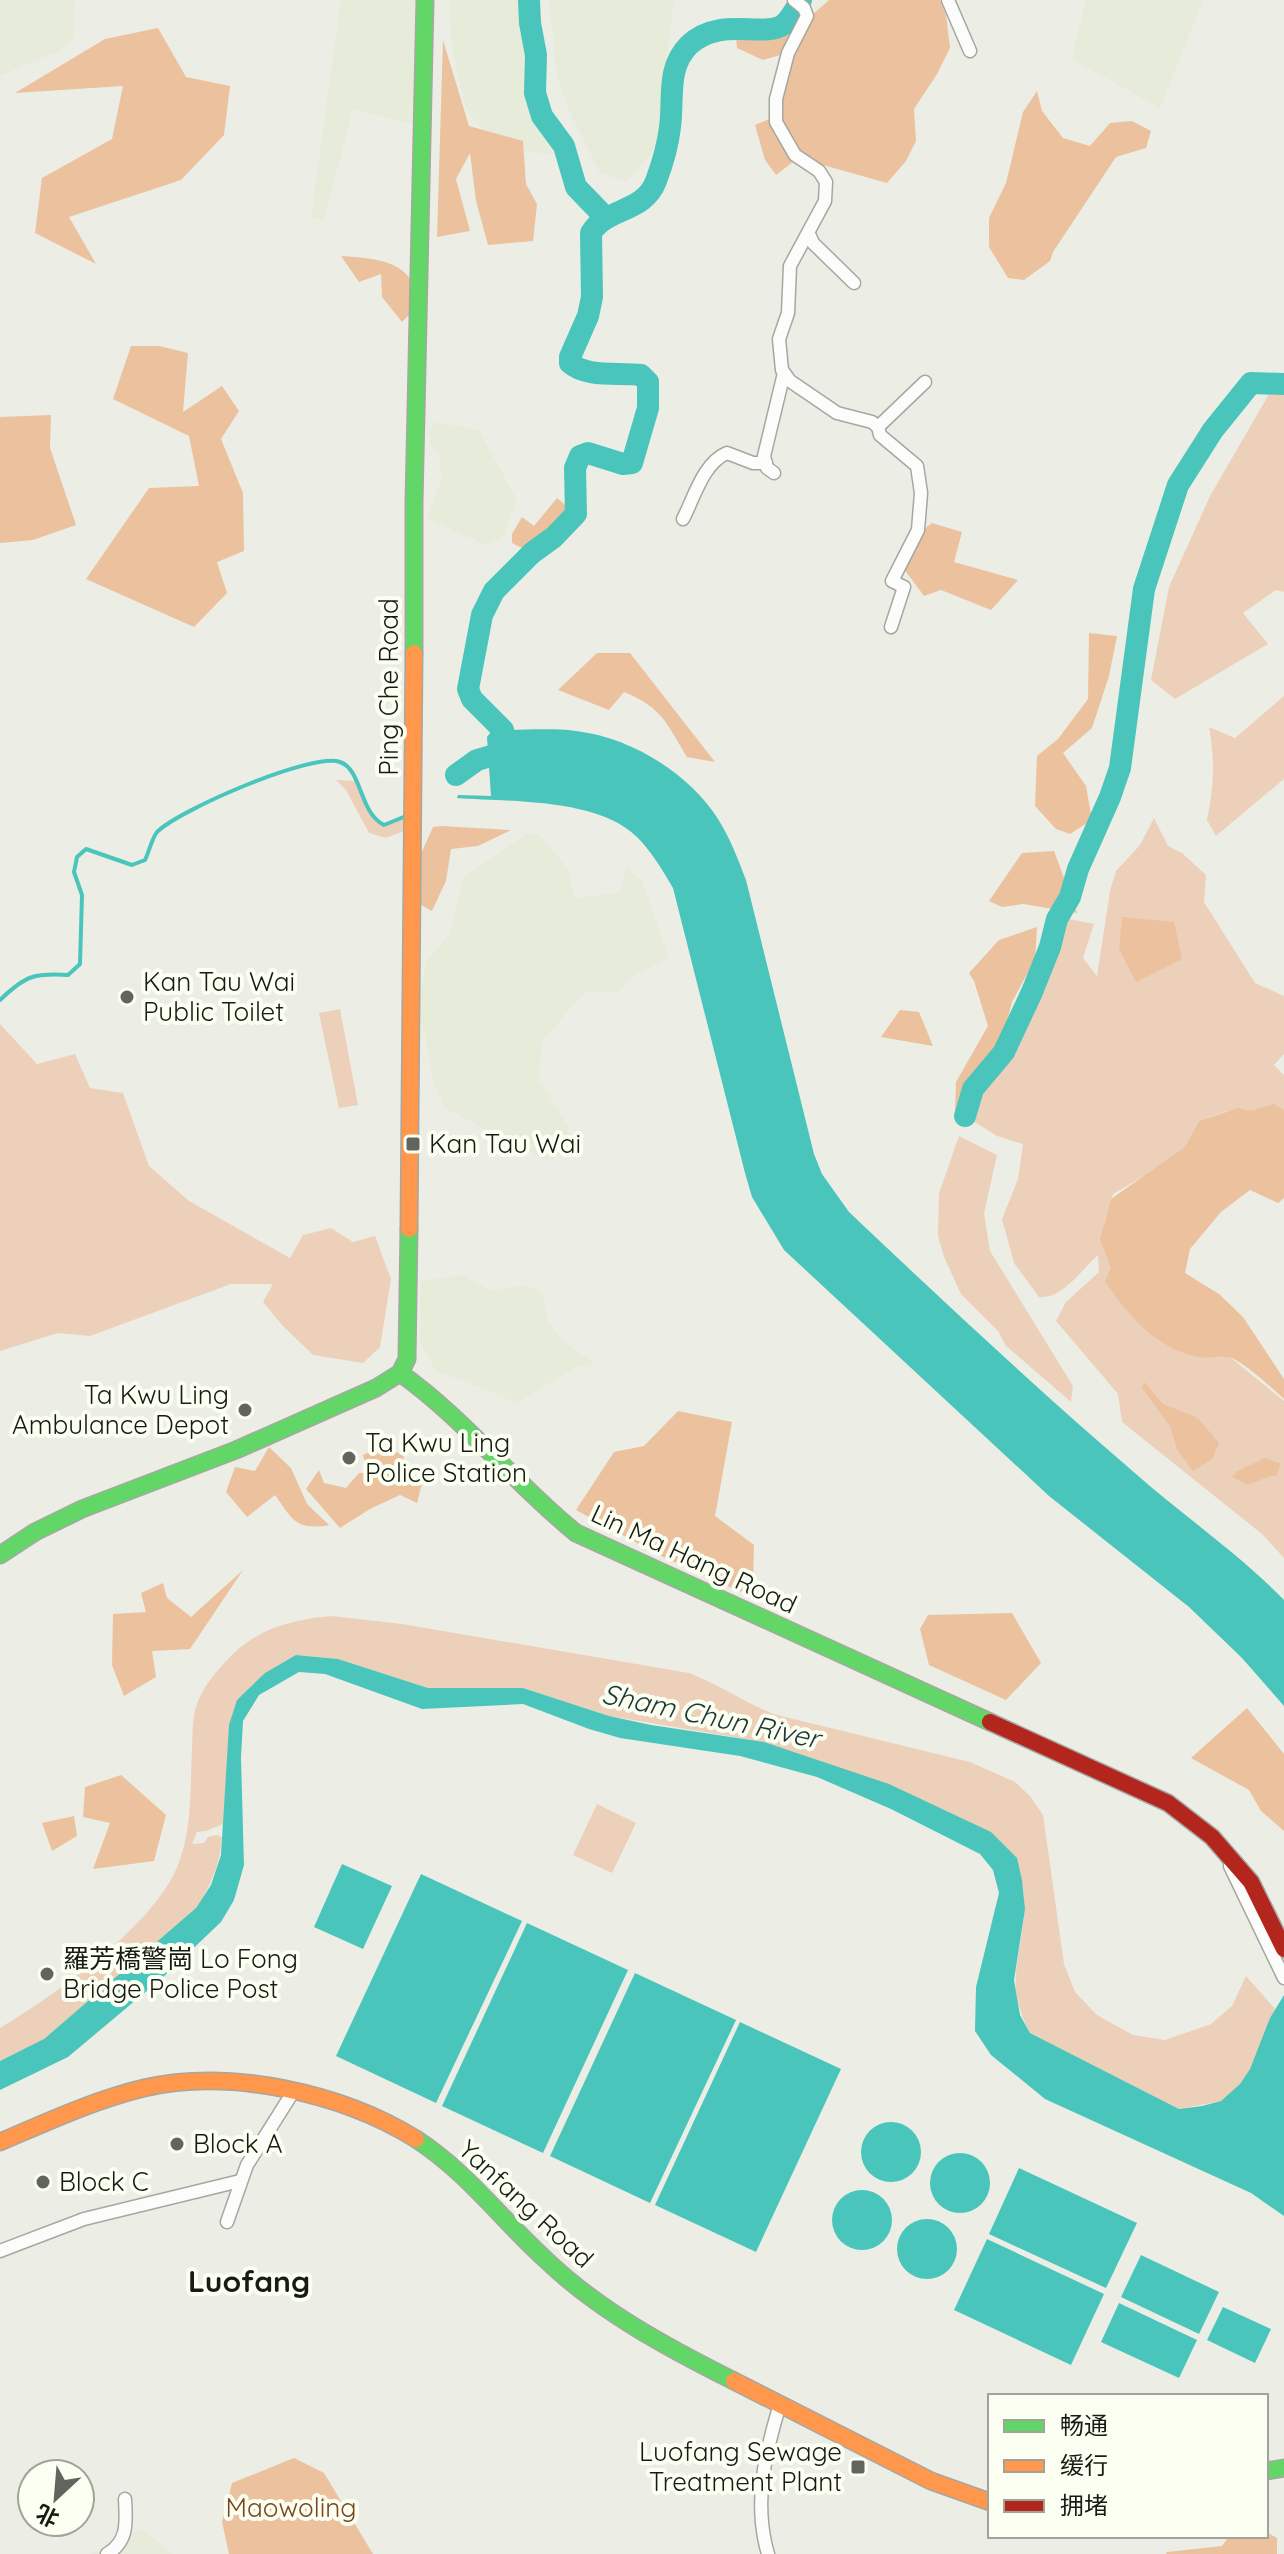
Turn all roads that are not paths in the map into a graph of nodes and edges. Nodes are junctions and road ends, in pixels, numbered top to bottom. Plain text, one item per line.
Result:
1 (425, 0) edge
2 (794, 0) edge
3 (948, 0) edge
4 (970, 51) dead end
5 (809, 234) junction
6 (854, 283) dead end
7 (784, 373) junction
8 (925, 382) dead end
9 (878, 427) junction
10 (683, 519) dead end
11 (891, 627) dead end
12 (400, 1373) junction
13 (0, 1555) edge
14 (1223, 1849) junction
15 (1284, 1949) edge
16 (1283, 1976) edge
17 (293, 2092) junction
18 (0, 2142) edge
19 (240, 2181) junction
20 (227, 2222) dead end
21 (0, 2251) edge
22 (780, 2404) junction
23 (125, 2499) dead end
24 (988, 2501) edge
25 (107, 2554) edge
26 (768, 2554) edge

1 - 12 street, Ping Che Road
2 - 5 street
3 - 4 street
5 - 6 street
5 - 7 street
7 - 9 street
7 - 10 street
8 - 9 street
9 - 11 street
12 - 13 street
12 - 14 street, Lin Ma Hang Road
14 - 15 street, Lin Ma Hang Road
14 - 16 street, Lin Ma Hang Road
17 - 18 street, Yanfang Road
17 - 19 street
17 - 22 street, Yanfang Road
19 - 20 street
19 - 21 street
22 - 24 street, Yanfang Road
22 - 26 street
23 - 25 street

